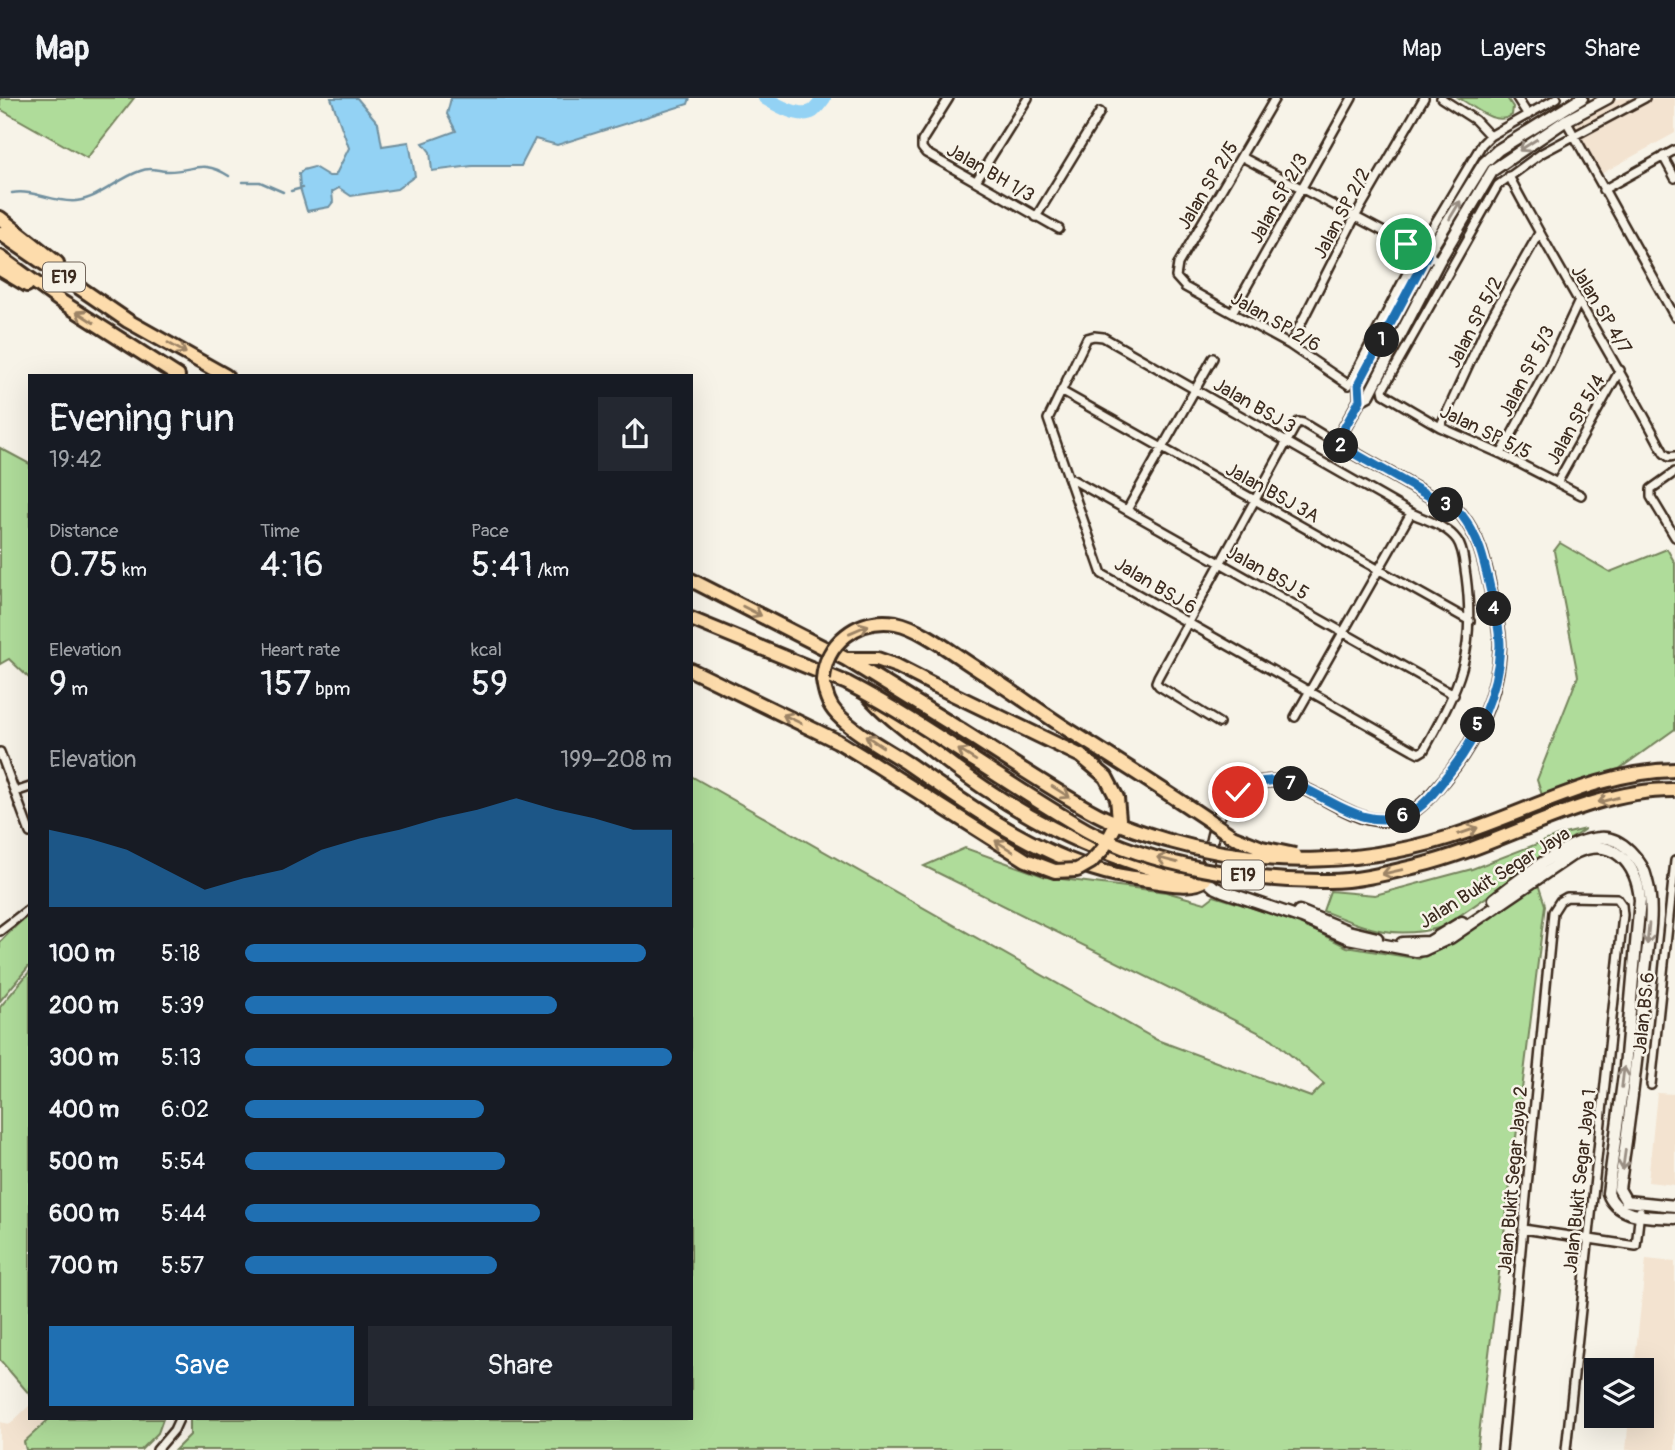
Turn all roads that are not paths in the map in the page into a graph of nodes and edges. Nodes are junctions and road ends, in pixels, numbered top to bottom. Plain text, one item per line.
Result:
1 (949, 98) edge
2 (1028, 98) edge
3 (1276, 98) edge
4 (1352, 98) edge
5 (1424, 98) edge
6 (1441, 98) edge
7 (1517, 98) edge
8 (1557, 98) edge
9 (1582, 98) edge
10 (1608, 98) edge
11 (1645, 98) edge
12 (1100, 112) dead end
13 (1528, 115) junction
14 (1563, 116) junction
15 (1490, 136) junction
16 (1575, 140) junction
17 (1675, 150) edge
18 (1663, 156) junction
19 (1242, 157) junction
20 (1509, 176) junction
21 (1675, 178) edge
22 (976, 181) junction
23 (1300, 188) junction
24 (1603, 190) junction
25 (1036, 217) junction
26 (1355, 217) junction
27 (0, 218) edge
28 (1059, 229) dead end
29 (0, 233) edge
30 (1539, 233) junction
31 (1423, 253) junction
32 (0, 257) edge
33 (1439, 261) junction
34 (0, 269) edge
35 (1185, 287) joint
36 (58, 300) junction
37 (1579, 301) junction
38 (1232, 313) junction
39 (1675, 317) edge
40 (128, 321) junction
41 (1094, 335) joint
42 (1290, 345) junction
43 (1213, 358) dead end
44 (1620, 370) junction
45 (175, 374) edge
46 (222, 374) edge
47 (1196, 389) junction
48 (1061, 391) junction
49 (1360, 400) junction
50 (1440, 428) junction
51 (1287, 442) junction
52 (1336, 443) junction
53 (1163, 448) junction
54 (1501, 454) junction
55 (1672, 457) edge
56 (1675, 472) edge
57 (1067, 476) junction
58 (1557, 483) junction
59 (1581, 495) dead end
60 (1255, 499) junction
61 (1127, 510) junction
62 (1411, 513) junction
63 (1675, 537) edge
64 (1220, 563) junction
65 (1380, 570) junction
66 (693, 581) edge
67 (693, 620) edge
68 (1470, 621) junction
69 (1187, 622) junction
70 (1342, 632) junction
71 (846, 659) junction
72 (693, 671) edge
73 (1310, 690) junction
74 (865, 692) junction
75 (1454, 695) junction
76 (1295, 717) dead end
77 (1219, 723) dead end
78 (0, 752) edge
79 (1419, 753) joint
80 (1675, 770) edge
81 (28, 788) edge
82 (1675, 790) edge
83 (15, 792) junction
84 (28, 828) edge
85 (1332, 860) junction
86 (1675, 861) edge
87 (1205, 879) junction
88 (1192, 884) junction
89 (28, 910) edge
90 (1553, 912) joint
91 (0, 931) edge
92 (1651, 1085) dead end
93 (1640, 1203) junction
94 (1675, 1206) edge
95 (1639, 1214) junction
96 (1675, 1217) edge
97 (1523, 1230) junction
98 (1589, 1239) junction
99 (179, 1420) edge
100 (157, 1450) edge
101 (1502, 1450) edge
102 (1566, 1450) edge

1 - 22 street, Jalan BH 1/3
2 - 22 street
3 - 19 street, Jalan SP 2/5
4 - 23 street, Jalan SP 2/3
5 - 26 street, Jalan SP 2/2
6 - 15 street
7 - 13 street
8 - 13 street
9 - 14 street
10 - 14 street
11 - 16 street
12 - 25 street
13 - 15 street
14 - 16 street
31 -> 14 street
14 -> 33 street
15 - 31 street
16 - 20 street
16 - 24 street
17 - 18 street
18 - 21 street
18 - 24 street
19 - 23 street
19 - 35 street, Jalan SP 2/5
20 - 30 street, Jalan SP 4/7
20 - 50 street, Jalan SP 5/5
22 - 25 street, Jalan BH 1/3
23 - 26 street
23 - 38 street, Jalan SP 2/3
24 - 39 street
25 - 28 street, Jalan BH 1/3
26 - 31 street
26 - 42 street, Jalan SP 2/2
27 - 40 highway
29 - 40 highway, E19
30 - 37 street, Jalan SP 4/7
30 - 50 street, Jalan SP 5/2
31 - 33 street
31 - 42 street, Jalan SP 2/6
31 - 49 street
32 - 36 highway, E19
33 - 49 street
34 - 36 highway
35 - 38 street, Jalan SP 2/6
45 -> 36 highway, E19
37 - 44 street, Jalan SP 4/7
37 - 54 street, Jalan SP 5/3
38 - 42 street, Jalan SP 2/6
40 -> 46 highway, E19
41 - 47 street, Jalan BSJ 3
41 - 48 street, Jalan BSJ 6
43 - 47 street
44 - 55 street, Jalan SP 4/7
44 - 58 street, Jalan SP 5/4
47 - 51 street, Jalan BSJ 3
47 - 53 street
48 - 53 street, Jalan BSJ 3A
48 - 57 street, Jalan BSJ 6
49 - 52 street
50 - 54 street, Jalan SP 5/5
51 - 52 street
51 - 60 street
51 - 62 street, Jalan BSJ 3
52 - 87 street
53 - 60 street, Jalan BSJ 3A
53 - 61 street
54 - 58 street, Jalan SP 5/5
56 - 63 street
57 - 61 street, Jalan BSJ 5
57 - 69 street, Jalan BSJ 6
58 - 59 street, Jalan SP 5/5
60 - 64 street
60 - 65 street, Jalan BSJ 3A
61 - 64 street, Jalan BSJ 5
62 - 65 street
62 - 68 street, Jalan BSJ 3
64 - 69 street
64 - 70 street, Jalan BSJ 5
65 - 68 street, Jalan BSJ 3A
65 - 70 street
66 -> 71 highway, E19
67 - 74 highway, E19, bridge
68 - 75 street, Jalan BSJ 3
69 - 73 street, Jalan BSJ 6
69 - 77 street
70 - 73 street
70 - 75 street, Jalan BSJ 5
71 -> 72 highway, bridge
71 -> 85 highway, E19, bridge
73 - 76 street
73 - 79 street, Jalan BSJ 6
82 -> 74 highway, E19, bridge
74 - 88 highway, bridge
75 - 79 street, Jalan BSJ 3
78 - 83 street
85 -> 80 highway, E19, bridge
81 - 83 street
83 - 84 street
88 -> 85 highway, bridge
86 - 92 street, Jalan BS 6
87 - 88 highway
87 -> 93 street, Jalan Bukit Segar Jaya
95 -> 87 street, Jalan Bukit Segar Jaya
89 - 91 street
90 - 97 street, Jalan Bukit Segar Jaya 2
90 - 98 street, Jalan Bukit Segar Jaya 1
93 - 94 street
93 - 95 street
95 - 96 street
95 - 98 street
97 - 98 street
97 - 101 street, Jalan Bukit Segar Jaya 2
98 - 102 street, Jalan Bukit Segar Jaya 1
99 - 100 street

